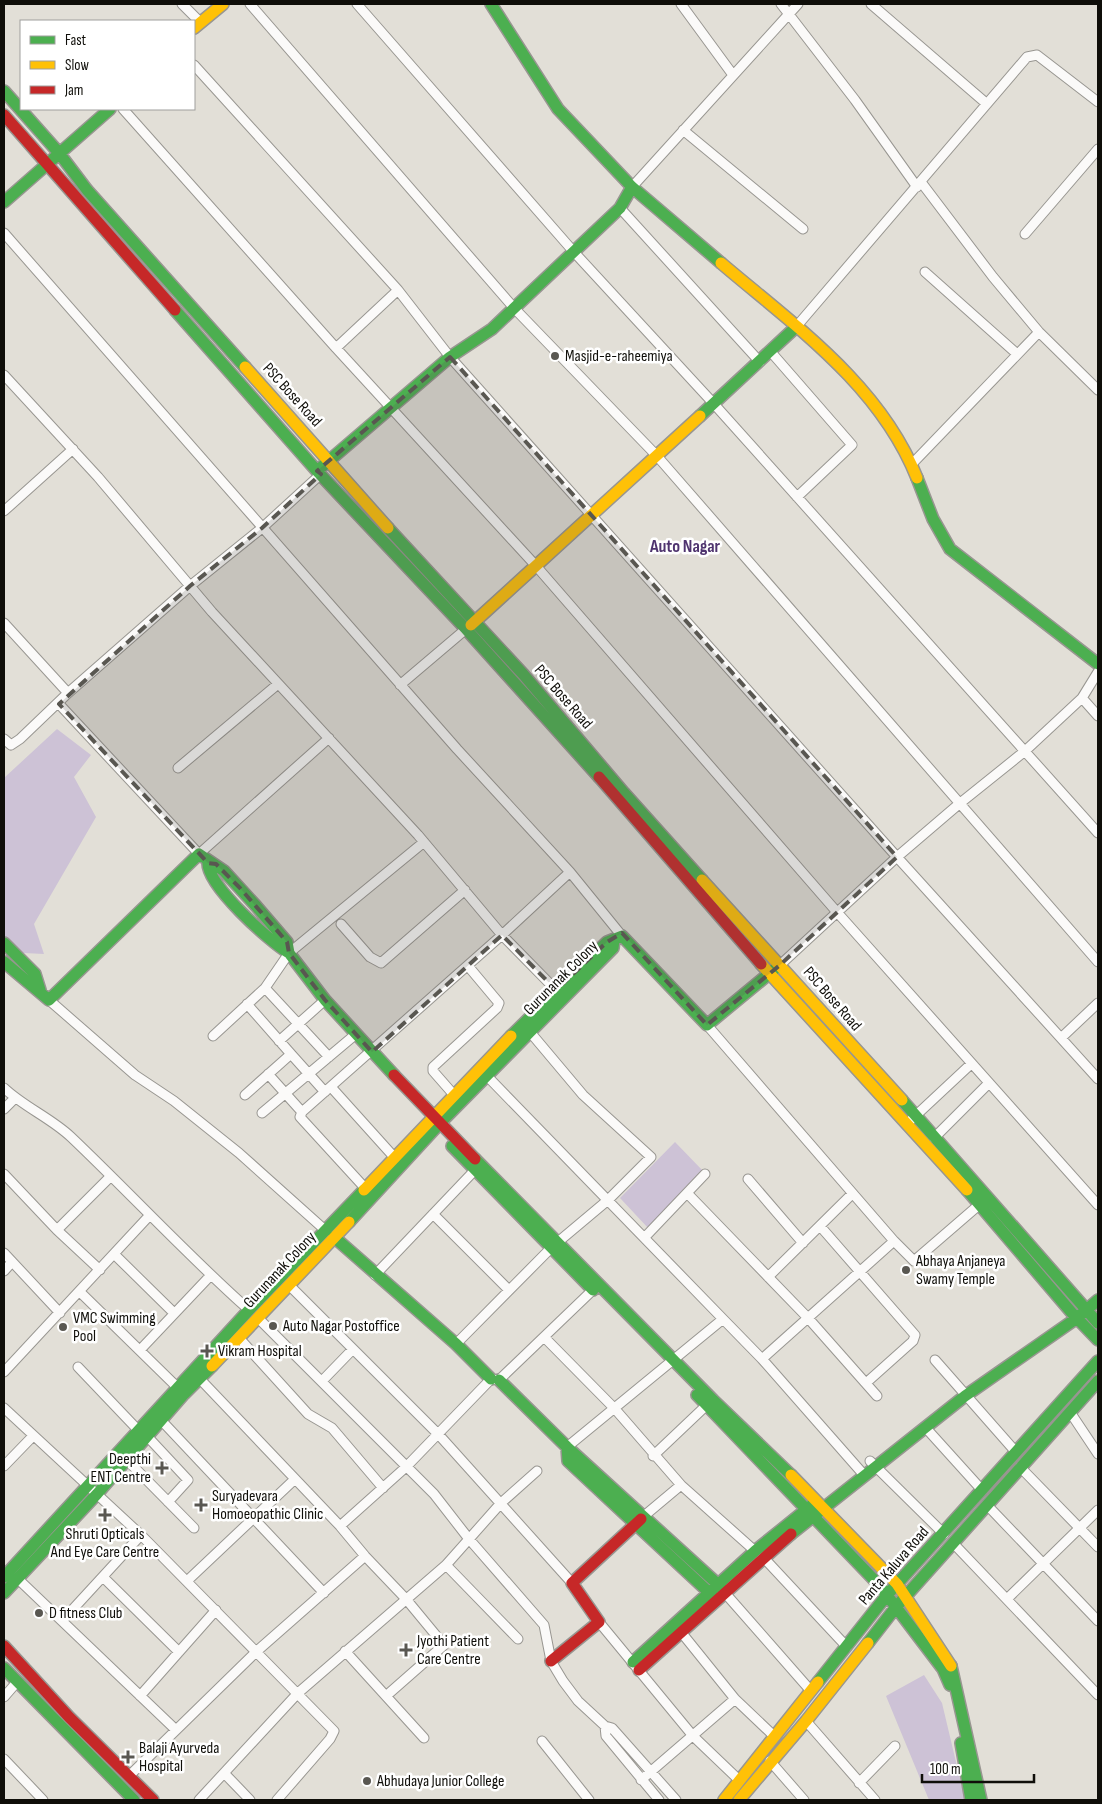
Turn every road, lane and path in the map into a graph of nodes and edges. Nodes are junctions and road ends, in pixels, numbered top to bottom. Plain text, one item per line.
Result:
1 (182, 4) edge
2 (224, 4) edge
3 (250, 4) edge
4 (357, 4) edge
5 (491, 4) edge
6 (681, 4) edge
7 (781, 4) edge
8 (798, 4) edge
9 (871, 4) edge
10 (789, 14) junction
11 (193, 20) edge
12 (197, 25) edge
13 (195, 66) edge
14 (733, 75) junction
15 (4, 91) edge
16 (1098, 102) edge
17 (987, 104) junction
18 (20, 109) edge
19 (21, 110) edge
20 (109, 110) edge
21 (124, 110) edge
22 (4, 115) edge
23 (683, 130) junction
24 (1098, 149) edge
25 (59, 153) junction
26 (46, 164) junction
27 (919, 184) junction
28 (632, 187) junction
29 (4, 202) edge
30 (620, 208) junction
31 (803, 229) dead end
32 (4, 233) edge
33 (1025, 234) dead end
34 (573, 252) junction
35 (925, 272) dead end
36 (398, 290) junction
37 (514, 308) junction
38 (796, 327) junction
39 (1039, 332) junction
40 (336, 348) junction
41 (771, 352) junction
42 (1017, 354) junction
43 (450, 356) junction
44 (760, 362) junction
45 (4, 375) edge
46 (1098, 390) edge
47 (714, 404) junction
48 (392, 407) junction
49 (73, 449) junction
50 (657, 456) junction
51 (328, 460) junction
52 (911, 465) junction
53 (319, 472) junction
54 (797, 497) junction
55 (4, 512) edge
56 (594, 515) junction
57 (262, 528) junction
58 (537, 567) junction
59 (190, 586) junction
60 (475, 621) junction
61 (4, 623) edge
62 (466, 629) junction
63 (1098, 664) edge
64 (1098, 672) edge
65 (278, 684) junction
66 (400, 684) junction
67 (68, 694) junction
68 (1082, 698) junction
69 (59, 704) junction
70 (1098, 716) edge
71 (329, 738) junction
72 (7, 742) edge
73 (1026, 751) junction
74 (4, 752) edge
75 (178, 768) dead end
76 (959, 804) junction
77 (1098, 832) edge
78 (424, 842) junction
79 (199, 854) junction
80 (897, 857) junction
81 (570, 872) junction
82 (465, 890) junction
83 (836, 911) junction
84 (341, 924) dead end
85 (502, 935) junction
86 (618, 938) junction
87 (4, 943) edge
88 (289, 953) junction
89 (4, 962) edge
90 (1098, 962) edge
91 (780, 965) junction
92 (468, 966) junction
93 (770, 973) junction
94 (265, 988) junction
95 (40, 990) junction
96 (556, 990) junction
97 (49, 1000) junction
98 (325, 1000) junction
99 (1098, 1003) edge
100 (247, 1004) junction
101 (298, 1024) junction
102 (707, 1025) junction
103 (530, 1032) junction
104 (356, 1034) junction
105 (213, 1036) dead end
106 (1061, 1038) junction
107 (279, 1041) junction
108 (372, 1052) junction
109 (291, 1054) junction
110 (329, 1057) junction
111 (970, 1064) junction
112 (268, 1074) junction
113 (309, 1074) junction
114 (486, 1076) junction
115 (1098, 1079) edge
116 (989, 1083) junction
117 (4, 1088) edge
118 (328, 1090) junction
119 (285, 1094) junction
120 (245, 1095) dead end
121 (454, 1095) junction
122 (14, 1098) junction
123 (4, 1109) edge
124 (302, 1112) junction
125 (262, 1113) dead end
126 (912, 1120) junction
127 (434, 1123) junction
128 (934, 1138) junction
129 (394, 1157) junction
130 (475, 1170) junction
131 (4, 1174) edge
132 (705, 1174) dead end
133 (110, 1177) junction
134 (748, 1179) dead end
135 (365, 1188) junction
136 (687, 1193) junction
137 (852, 1194) junction
138 (608, 1200) junction
139 (980, 1204) junction
140 (1098, 1205) edge
141 (433, 1214) junction
142 (149, 1216) junction
143 (820, 1226) junction
144 (57, 1230) junction
145 (329, 1233) junction
146 (645, 1237) junction
147 (894, 1241) junction
148 (803, 1243) junction
149 (556, 1245) junction
150 (4, 1254) edge
151 (114, 1254) junction
152 (12, 1262) junction
153 (100, 1270) junction
154 (4, 1271) edge
155 (861, 1272) junction
156 (375, 1275) junction
157 (210, 1276) junction
158 (768, 1278) junction
159 (290, 1286) junction
160 (596, 1287) junction
161 (509, 1290) junction
162 (80, 1292) junction
163 (1098, 1300) edge
164 (252, 1307) junction
165 (1087, 1309) junction
166 (60, 1313) junction
167 (174, 1314) junction
168 (261, 1315) junction
169 (1074, 1316) junction
170 (722, 1318) junction
171 (808, 1318) junction
172 (1098, 1323) edge
173 (239, 1338) junction
174 (544, 1338) junction
175 (1098, 1340) edge
176 (456, 1344) junction
177 (353, 1349) junction
178 (140, 1350) junction
179 (762, 1359) junction
180 (935, 1360) dead end
181 (669, 1361) junction
182 (1098, 1361) edge
183 (78, 1367) dead end
184 (4, 1372) edge
185 (200, 1379) junction
186 (495, 1380) junction
187 (322, 1381) junction
188 (1098, 1381) edge
189 (866, 1383) junction
190 (177, 1387) junction
191 (963, 1394) junction
192 (877, 1396) dead end
193 (710, 1403) junction
194 (4, 1408) edge
195 (615, 1409) junction
196 (1070, 1412) junction
197 (160, 1420) junction
198 (925, 1427) junction
199 (142, 1432) junction
200 (439, 1434) junction
201 (33, 1436) junction
202 (567, 1447) junction
203 (1015, 1451) junction
204 (1098, 1454) edge
205 (653, 1456) junction
206 (126, 1460) junction
207 (873, 1464) junction
208 (4, 1466) edge
209 (406, 1467) junction
210 (1020, 1467) junction
211 (537, 1471) dead end
212 (862, 1472) junction
213 (295, 1479) junction
214 (88, 1484) junction
215 (681, 1485) junction
216 (383, 1488) junction
217 (981, 1489) junction
218 (97, 1494) junction
219 (168, 1502) junction
220 (501, 1503) junction
221 (820, 1504) junction
222 (987, 1505) junction
223 (1098, 1510) edge
224 (809, 1512) junction
225 (253, 1518) junction
226 (640, 1520) junction
227 (340, 1526) junction
228 (1079, 1527) junction
229 (194, 1528) dead end
230 (944, 1534) junction
231 (141, 1535) junction
232 (468, 1539) junction
233 (953, 1543) junction
234 (1098, 1547) edge
235 (760, 1555) junction
236 (365, 1556) junction
237 (1042, 1563) junction
238 (446, 1564) junction
239 (4, 1577) edge
240 (103, 1577) junction
241 (17, 1578) junction
242 (188, 1581) junction
243 (572, 1583) junction
244 (897, 1584) junction
245 (718, 1592) junction
246 (4, 1593) edge
247 (324, 1594) junction
248 (887, 1595) junction
249 (906, 1597) junction
250 (1008, 1598) junction
251 (406, 1599) junction
252 (896, 1607) junction
253 (216, 1610) junction
254 (62, 1621) junction
255 (1098, 1621) edge
256 (599, 1622) junction
257 (681, 1632) junction
258 (518, 1639) dead end
259 (4, 1646) edge
260 (847, 1647) junction
261 (257, 1651) junction
262 (345, 1651) junction
263 (179, 1652) junction
264 (551, 1661) junction
265 (636, 1666) junction
266 (4, 1668) edge
267 (17, 1682) junction
268 (811, 1691) junction
269 (298, 1693) junction
270 (1098, 1695) edge
271 (140, 1696) junction
272 (386, 1696) junction
273 (4, 1697) edge
274 (735, 1699) junction
275 (806, 1721) junction
276 (605, 1726) junction
277 (176, 1730) junction
278 (693, 1736) junction
279 (775, 1737) junction
280 (424, 1738) dead end
281 (542, 1741) dead end
282 (895, 1746) dead end
283 (4, 1760) edge
284 (770, 1762) junction
285 (651, 1772) junction
286 (226, 1774) junction
287 (129, 1776) junction
288 (641, 1780) junction
289 (739, 1780) junction
290 (859, 1783) junction
291 (42, 1800) edge
292 (134, 1800) edge
293 (153, 1800) edge
294 (199, 1800) edge
295 (250, 1800) edge
296 (276, 1800) edge
297 (589, 1800) edge
298 (659, 1800) edge
299 (676, 1800) edge
300 (724, 1800) edge
301 (739, 1800) edge
302 (804, 1800) edge
303 (875, 1800) edge
304 (971, 1800) edge
305 (981, 1800) edge

1 - 11 street
2 - 12 street
3 - 37 street
4 - 34 street
5 - 28 street
6 - 14 street
7 - 10 street
8 - 10 street
9 - 17 street
10 - 14 street
10 - 27 street
13 - 36 street
14 - 23 street
15 - 18 street, PSC Bose Road
16 - 17 street
17 - 27 street
19 - 25 street, PSC Bose Road
20 - 25 street
21 - 40 street
22 - 26 street, PSC Bose Road
23 - 28 street
23 - 31 street
24 - 33 street
25 - 26 street
25 - 51 street, PSC Bose Road
26 - 29 street
26 - 53 street, PSC Bose Road
27 - 38 street
27 - 39 street
28 - 30 street
28 - 38 street
30 - 34 street
30 - 44 street
32 - 57 street
34 - 37 street
34 - 47 street
35 - 42 street
36 - 40 street
36 - 43 street
37 - 43 street
37 - 50 street
38 - 41 street
38 - 52 street
39 - 42 street
39 - 46 street
40 - 48 street
41 - 44 street
41 - 54 street
42 - 52 street
43 - 48 street
43 - 56 street
44 - 47 street
45 - 49 street
47 - 50 street
47 - 54 street
48 - 51 street
48 - 58 street
49 - 55 street
49 - 59 street
50 - 56 street
50 - 76 street
51 - 53 street
51 - 60 street, PSC Bose Road
52 - 63 street
53 - 57 street
53 - 62 street, PSC Bose Road
54 - 73 street
56 - 58 street
56 - 80 street
57 - 59 street
57 - 66 street
58 - 60 street
58 - 83 street
59 - 65 street
59 - 67 street
60 - 62 street
60 - 91 street, PSC Bose Road
61 - 67 street
62 - 66 street
62 - 93 street, PSC Bose Road
64 - 68 street
65 - 71 street
65 - 75 street
66 - 81 street
67 - 69 street
68 - 70 street
68 - 73 street
69 - 72 street
69 - 79 street
71 - 78 street
71 - 79 street
72 - 74 street
73 - 76 street
73 - 77 street
76 - 80 street
76 - 90 street
78 - 82 street
78 - 88 street
79 - 88 street
79 - 97 street
80 - 83 street
80 - 106 street
81 - 85 street
81 - 86 street
82 - 84 street
82 - 85 street
83 - 91 street
83 - 111 street
85 - 92 street
85 - 96 street
86 - 96 street, Gurunanak Colony
86 - 102 street
86 - 103 street, Gurunanak Colony
87 - 95 street
88 - 94 street
88 - 98 street
89 - 95 street
91 - 93 street
91 - 126 street, PSC Bose Road
92 - 108 street
92 - 121 street
93 - 102 street
93 - 126 street, PSC Bose Road
94 - 100 street
94 - 101 street
95 - 97 street
96 - 121 street, Gurunanak Colony
97 - 145 street
98 - 101 street
98 - 104 street
99 - 106 street
100 - 105 street
100 - 107 street
101 - 107 street
101 - 110 street
102 - 137 street
103 - 114 street, Gurunanak Colony
103 - 138 street
104 - 108 street
104 - 110 street
106 - 115 street
107 - 109 street
108 - 118 street
108 - 127 street
109 - 112 street
109 - 113 street
110 - 113 street
111 - 116 street
111 - 126 street
112 - 119 street
112 - 120 street
113 - 118 street
113 - 119 street
114 - 127 street, Gurunanak Colony
114 - 138 street
116 - 128 street
116 - 140 street
117 - 122 street
118 - 124 street
118 - 129 street
119 - 124 street
119 - 125 street
121 - 127 street, Gurunanak Colony
122 - 123 street
122 - 133 street
124 - 135 street
126 - 128 street, PSC Bose Road
126 - 139 street, PSC Bose Road
127 - 129 street, Gurunanak Colony
127 - 130 street
127 - 145 street, Gurunanak Colony
127 - 149 street
128 - 165 street, PSC Bose Road
129 - 135 street, Gurunanak Colony
130 - 141 street
130 - 149 street
131 - 144 street
132 - 136 street
133 - 142 street
133 - 144 street
134 - 148 street
135 - 145 street, Gurunanak Colony
136 - 146 street
136 - 158 street
137 - 143 street
137 - 147 street
138 - 146 street
138 - 149 street
139 - 147 street
139 - 169 street, PSC Bose Road
141 - 156 street
141 - 161 street
142 - 151 street
142 - 157 street
143 - 148 street
143 - 155 street
144 - 153 street
145 - 156 street
145 - 159 street, Gurunanak Colony
145 - 164 street, Gurunanak Colony
146 - 170 street
147 - 155 street
148 - 158 street
149 - 160 street
149 - 161 street
150 - 152 street
151 - 153 street
151 - 167 street
152 - 154 street
152 - 166 street
153 - 162 street
155 - 171 street
155 - 189 street
156 - 176 street
157 - 164 street
157 - 167 street
158 - 171 street
159 - 168 street, Gurunanak Colony
159 - 177 street
160 - 174 street
160 - 181 street
161 - 176 street
162 - 166 street
162 - 178 street
163 - 165 street
164 - 168 street
164 - 190 street, Gurunanak Colony
165 - 169 street
165 - 172 street, PSC Bose Road
166 - 184 street
167 - 178 street
168 - 173 street, Gurunanak Colony
168 - 187 street
169 - 175 street, PSC Bose Road
169 - 191 street
170 - 179 street
170 - 181 street
171 - 179 street
171 - 189 street
173 - 185 street, Gurunanak Colony
173 - 216 street
174 - 186 street
174 - 195 street
176 - 186 street
177 - 187 street
177 - 200 street
178 - 190 street
179 - 212 street
180 - 191 street
181 - 193 street
181 - 195 street
182 - 203 street, Panta Kaluva Road
183 - 199 street
185 - 197 street, Gurunanak Colony
185 - 213 street
186 - 200 street
186 - 202 street
187 - 209 street
188 - 196 street, Panta Kaluva Road
189 - 192 street
190 - 199 street, Gurunanak Colony
191 - 198 street
191 - 203 street
191 - 207 street
193 - 205 street
193 - 221 street
193 - 224 street
194 - 201 street
195 - 202 street
195 - 205 street
196 - 204 street
196 - 210 street, Panta Kaluva Road
197 - 199 street, Gurunanak Colony
197 - 225 street
198 - 207 street
198 - 217 street
199 - 206 street, Gurunanak Colony
199 - 214 street, Gurunanak Colony
199 - 219 street
200 - 209 street
200 - 220 street
201 - 208 street
201 - 214 street
202 - 226 street
203 - 217 street, Panta Kaluva Road
205 - 215 street
206 - 218 street, Gurunanak Colony
206 - 219 street
207 - 212 street
207 - 230 street
209 - 216 street
209 - 232 street
210 - 222 street, Panta Kaluva Road
210 - 228 street
211 - 220 street
212 - 221 street
213 - 225 street
213 - 227 street
214 - 218 street
214 - 239 street, Gurunanak Colony
215 - 226 street
215 - 235 street
216 - 227 street
217 - 230 street, Panta Kaluva Road
218 - 231 street
218 - 241 street, Gurunanak Colony
219 - 229 street
220 - 232 street
220 - 243 street
221 - 224 street
221 - 244 street
222 - 233 street, Panta Kaluva Road
222 - 237 street
223 - 228 street
224 - 235 street
224 - 248 street
225 - 242 street
225 - 247 street
226 - 243 street
226 - 245 street
227 - 236 street
228 - 234 street
228 - 237 street
230 - 244 street, Panta Kaluva Road
231 - 240 street
231 - 242 street
232 - 238 street
232 - 264 street
233 - 249 street, Panta Kaluva Road
233 - 250 street
235 - 245 street
235 - 260 street
236 - 247 street
236 - 251 street
237 - 250 street
237 - 255 street
238 - 251 street
238 - 258 street
240 - 254 street
240 - 263 street
241 - 246 street, Gurunanak Colony
241 - 254 street
242 - 253 street
243 - 256 street
244 - 248 street, Panta Kaluva Road
244 - 249 street
245 - 257 street
245 - 265 street
245 - 268 street
247 - 261 street
248 - 252 street
248 - 260 street, Panta Kaluva Road
249 - 252 street, Panta Kaluva Road
249 - 305 street
250 - 270 street
251 - 262 street
251 - 272 street
252 - 275 street, Panta Kaluva Road
252 - 304 street
253 - 261 street
253 - 263 street
254 - 271 street
256 - 264 street
256 - 265 street
257 - 265 street
257 - 274 street
259 - 287 street
260 - 268 street, Panta Kaluva Road
261 - 269 street
261 - 277 street
262 - 269 street
262 - 272 street
263 - 271 street
264 - 276 street
265 - 278 street
266 - 267 street
267 - 273 street
267 - 292 street
268 - 279 street, Panta Kaluva Road
269 - 286 street
269 - 296 street
271 - 277 street
272 - 280 street
274 - 278 street
274 - 279 street
275 - 284 street, Panta Kaluva Road
275 - 290 street
276 - 285 street
276 - 288 street
277 - 287 street
278 - 285 street
278 - 289 street
279 - 289 street, Panta Kaluva Road
281 - 297 street
282 - 290 street
283 - 291 street
284 - 301 street, Panta Kaluva Road
284 - 302 street
285 - 288 street
285 - 299 street
286 - 294 street
286 - 295 street
287 - 293 street
288 - 298 street
289 - 300 street, Panta Kaluva Road
290 - 303 street

